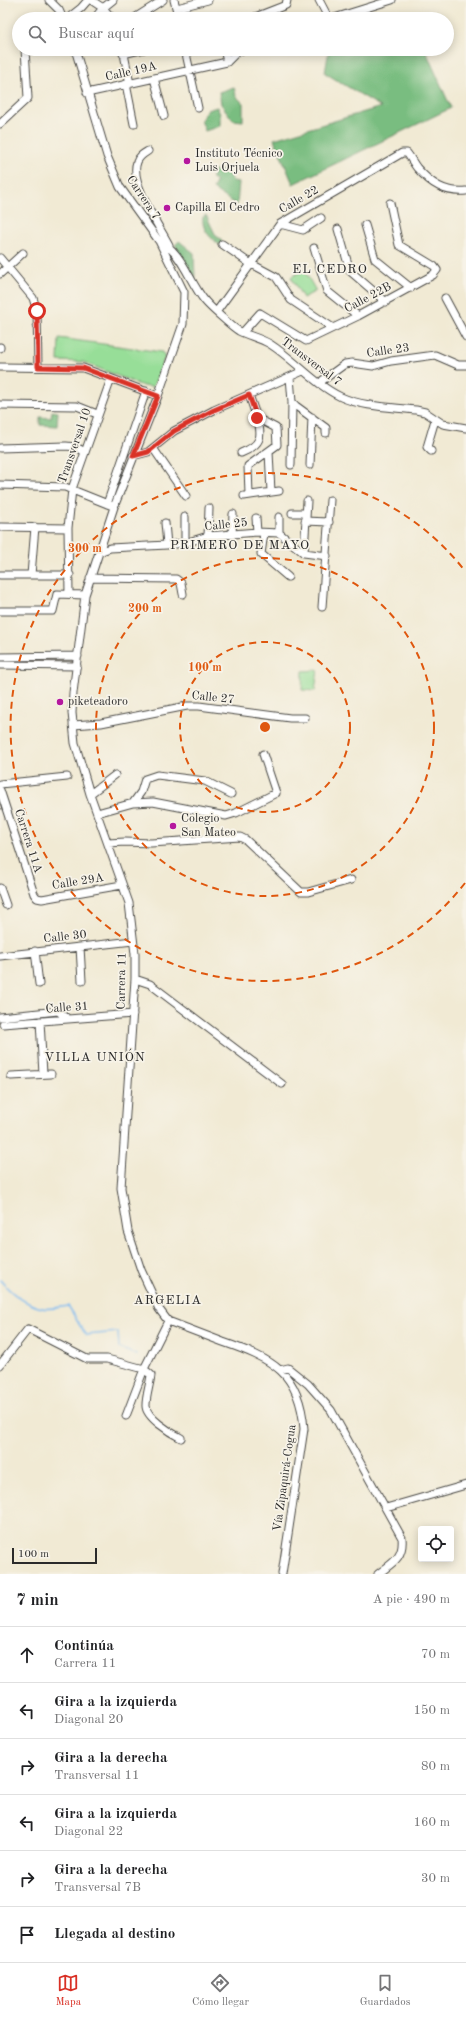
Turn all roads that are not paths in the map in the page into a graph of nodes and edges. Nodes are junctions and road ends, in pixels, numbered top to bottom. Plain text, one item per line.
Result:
1 (49, 0) edge
2 (88, 0) edge
3 (91, 0) edge
4 (113, 0) edge
5 (163, 0) edge
6 (174, 0) edge
7 (208, 0) edge
8 (319, 0) edge
9 (392, 0) edge
10 (288, 1) edge
11 (103, 8) junction
12 (177, 8) junction
13 (60, 12) edge
14 (76, 12) edge
15 (100, 12) edge
16 (107, 12) edge
17 (144, 12) edge
18 (178, 12) edge
19 (265, 12) edge
20 (326, 12) edge
21 (353, 12) edge
22 (25, 56) edge
23 (77, 56) edge
24 (124, 56) edge
25 (186, 56) edge
26 (226, 56) edge
27 (233, 56) edge
28 (227, 62) junction
29 (189, 70) junction
30 (154, 78) junction
31 (128, 84) junction
32 (87, 93) junction
33 (198, 108) dead end
34 (164, 116) dead end
35 (1, 120) edge
36 (134, 124) dead end
37 (148, 151) dead end
38 (466, 191) edge
39 (390, 203) dead end
40 (321, 218) dead end
41 (280, 224) junction
42 (365, 226) dead end
43 (338, 229) dead end
44 (159, 241) junction
45 (222, 244) dead end
46 (169, 245) junction
47 (314, 248) dead end
48 (23, 253) dead end
49 (0, 258) edge
50 (251, 263) junction
51 (8, 267) junction
52 (0, 274) edge
53 (411, 288) junction
54 (445, 298) dead end
55 (386, 302) junction
56 (217, 311) junction
57 (358, 316) junction
58 (333, 328) junction
59 (243, 332) junction
60 (466, 337) edge
61 (466, 364) edge
62 (0, 367) edge
63 (38, 367) junction
64 (304, 371) junction
65 (290, 377) junction
66 (111, 378) junction
67 (320, 384) junction
68 (146, 391) junction
69 (249, 395) junction
70 (158, 396) junction
71 (292, 402) junction
72 (0, 405) edge
73 (98, 414) junction
74 (312, 417) junction
75 (257, 418) junction
76 (435, 420) junction
77 (466, 428) edge
78 (326, 433) dead end
79 (0, 448) edge
80 (154, 448) junction
81 (431, 451) dead end
82 (85, 452) junction
83 (269, 452) junction
84 (241, 453) dead end
85 (133, 456) junction
86 (310, 465) dead end
87 (291, 466) dead end
88 (0, 486) edge
89 (72, 488) junction
90 (186, 496) dead end
91 (330, 500) dead end
92 (307, 501) dead end
93 (110, 505) junction
94 (209, 508) dead end
95 (306, 512) junction
96 (292, 513) dead end
97 (233, 514) dead end
98 (185, 517) dead end
99 (279, 517) dead end
100 (256, 518) dead end
101 (305, 521) junction
102 (329, 522) junction
103 (165, 523) dead end
104 (0, 527) edge
105 (35, 527) junction
106 (68, 528) junction
107 (260, 533) junction
108 (279, 533) junction
109 (232, 535) junction
110 (208, 536) junction
111 (185, 543) junction
112 (167, 545) junction
113 (99, 552) junction
114 (304, 553) junction
115 (327, 556) junction
116 (0, 575) edge
117 (32, 575) junction
118 (70, 575) junction
119 (90, 578) junction
120 (288, 578) dead end
121 (69, 594) junction
122 (85, 594) junction
123 (183, 594) dead end
124 (322, 607) dead end
125 (0, 611) edge
126 (78, 656) junction
127 (0, 657) edge
128 (0, 665) edge
129 (77, 666) junction
130 (305, 718) dead end
131 (73, 726) junction
132 (263, 754) dead end
133 (115, 774) dead end
134 (67, 777) dead end
135 (0, 784) edge
136 (0, 790) edge
137 (90, 794) junction
138 (231, 794) dead end
139 (133, 803) junction
140 (97, 813) junction
141 (108, 844) junction
142 (351, 880) dead end
143 (122, 885) junction
144 (0, 888) edge
145 (36, 898) joint
146 (6, 905) dead end
147 (133, 941) junction
148 (80, 947) junction
149 (35, 951) junction
150 (0, 956) edge
151 (135, 979) junction
152 (82, 981) dead end
153 (39, 984) dead end
154 (133, 1014) junction
155 (67, 1018) junction
156 (2, 1020) edge
157 (40, 1021) junction
158 (43, 1074) junction
159 (51, 1074) dead end
160 (11, 1076) dead end
161 (282, 1084) dead end
162 (168, 1321) junction
163 (0, 1365) edge
164 (144, 1369) junction
165 (280, 1370) junction
166 (126, 1416) dead end
167 (181, 1438) dead end
168 (466, 1485) edge
169 (386, 1508) junction
170 (282, 1574) edge
171 (378, 1574) edge

1 - 13 street
2 - 14 street
3 - 11 street
4 - 11 street
5 - 17 street
6 - 12 street
7 - 12 street
8 - 20 street
9 - 21 street
10 - 19 street
11 - 15 street
11 - 16 street
12 - 18 street
22 - 35 street
23 - 32 street, Carrera 7
24 - 31 street
25 - 29 street
26 - 28 street
27 - 28 street
28 - 29 street, Calle 19A
29 - 30 street, Calle 19A
29 - 33 street
30 - 31 street, Calle 19A
30 - 34 street
31 - 32 street, Calle 19A
31 - 36 street
32 - 44 street, Carrera 7
37 - 46 street, Transversal 7
38 - 41 street, Calle 22
39 - 53 street, Calle 22B
40 - 41 street
41 - 50 street, Calle 22
42 - 53 street
43 - 55 street
44 - 46 street
44 - 70 street, Carrera 7
45 - 50 street
46 - 56 street, Transversal 7
47 - 57 street
48 - 51 street
49 - 51 street
50 - 56 street, Calle 22
50 - 58 street
51 - 52 street
51 - 63 street
53 - 55 street, Calle 22B
54 - 60 street
55 - 57 street, Calle 22B
56 - 59 street, Transversal 7
57 - 58 street, Calle 22B
58 - 59 street, Calle 22B
59 - 64 street, Transversal 7
61 - 67 street, Calle 23
62 - 63 street
63 - 66 street
64 - 65 street
64 - 67 street, Transversal 7
65 - 69 street
65 - 71 street
66 - 68 street
66 - 73 street, Transversal 10
67 - 76 street, Transversal 7
68 - 70 street
68 - 93 street
69 - 75 street
69 - 80 street
70 - 85 street, Carrera 7
71 - 74 street
71 - 87 street
72 - 73 street
73 - 82 street, Transversal 10
74 - 78 street
74 - 86 street
75 - 83 street
75 - 84 street
76 - 77 street, Transversal 7
76 - 81 street
79 - 82 street
80 - 85 street
80 - 90 street
82 - 89 street, Transversal 10
83 - 83 street
85 - 93 street, Carrera 7
88 - 89 street
89 - 93 street
89 - 106 street, Transversal 10
91 - 102 street
92 - 95 street
93 - 113 street, Carrera 11
94 - 110 street
95 - 96 street
95 - 101 street
97 - 109 street
98 - 111 street
99 - 108 street
100 - 107 street
101 - 102 street
101 - 114 street
102 - 115 street
103 - 112 street
104 - 105 street
105 - 106 street
105 - 117 street
106 - 118 street, Transversal 10
107 - 108 street, Calle 25
107 - 109 street, Calle 25
107 - 120 street
108 - 114 street
109 - 110 street, Calle 25
110 - 111 street, Calle 25
111 - 112 street, Calle 25
112 - 113 street, Calle 25
113 - 119 street, Carrera 11
114 - 115 street
115 - 124 street
116 - 117 street
117 - 118 street
118 - 121 street, Transversal 10
119 - 122 street, Carrera 11
119 - 123 street
121 - 122 street
121 - 125 street
122 - 126 street, Carrera 11
126 - 127 street
126 - 129 street, Carrera 11
128 - 129 street
129 - 131 street, Carrera 11
130 - 131 street, Calle 27
131 - 137 street, Carrera 11
132 - 139 street
133 - 137 street
134 - 135 street
136 - 145 street, Carrera 11A
137 - 140 street, Carrera 11
138 - 139 street
139 - 140 street
140 - 141 street, Carrera 11
141 - 142 street
141 - 143 street, Carrera 11
143 - 145 street, Calle 29A
143 - 147 street, Carrera 11
144 - 146 street
147 - 148 street, Calle 30
147 - 151 street, Carrera 11
148 - 149 street, Calle 30
148 - 152 street
149 - 150 street, Calle 30
149 - 153 street
151 - 154 street, Carrera 11
151 - 161 street
154 - 155 street, Calle 31
154 - 162 street, Carrera 11
155 - 156 street
155 - 157 street, Calle 31
156 - 157 street, Calle 31
157 - 158 street
158 - 159 street
158 - 160 street
162 - 164 street
162 - 165 street, Vía Zipaquirá-Cogua
163 - 164 street
164 - 166 street
164 - 167 street
165 - 169 street
165 - 170 street, Vía Zipaquirá-Cogua
168 - 169 street
169 - 171 street

